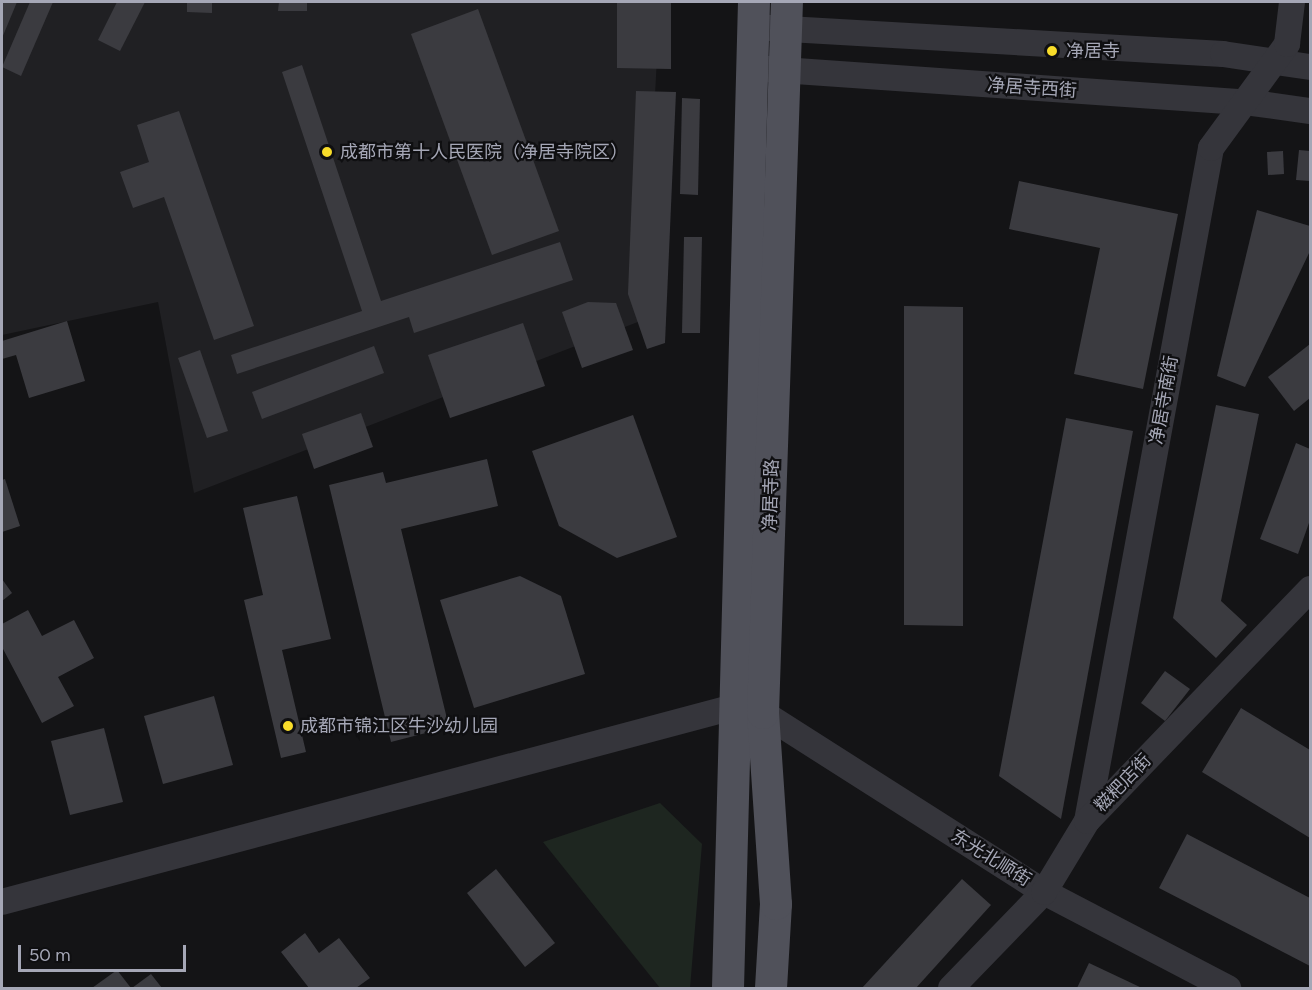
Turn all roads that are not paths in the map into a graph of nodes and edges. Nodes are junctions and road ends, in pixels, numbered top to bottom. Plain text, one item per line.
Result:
1 (1292, 2) edge
2 (754, 14) edge
3 (787, 16) edge
4 (1275, 61) junction
5 (1311, 67) edge
6 (753, 68) junction
7 (785, 72) junction
8 (1245, 102) junction
9 (1311, 111) edge
10 (1311, 589) edge
11 (750, 710) junction
12 (1087, 821) junction
13 (1044, 892) junction
14 (2, 902) edge
15 (729, 988) edge
16 (771, 988) edge
17 (951, 988) edge
18 (1228, 988) edge

1 - 4 street, 净居寺南街
2 - 3 street
2 - 6 main road, 净居寺路
3 - 4 street
3 - 7 main road, 净居寺路
4 - 5 street
4 - 8 street, 净居寺南街
6 - 7 street, 净居寺西街
6 - 11 main road, 净居寺路
7 - 8 street, 净居寺西街
7 - 11 main road, 净居寺路
8 - 9 street, 净居寺西街
8 - 12 street, 净居寺南街
10 - 12 street, 糍粑店街
11 - 13 street, 东光北顺街
11 - 14 street
11 - 15 main road, 净居寺路
11 - 16 main road, 净居寺路
12 - 13 street, 糍粑店街
13 - 17 street, 糍粑店街
13 - 18 street, 东光北顺街

